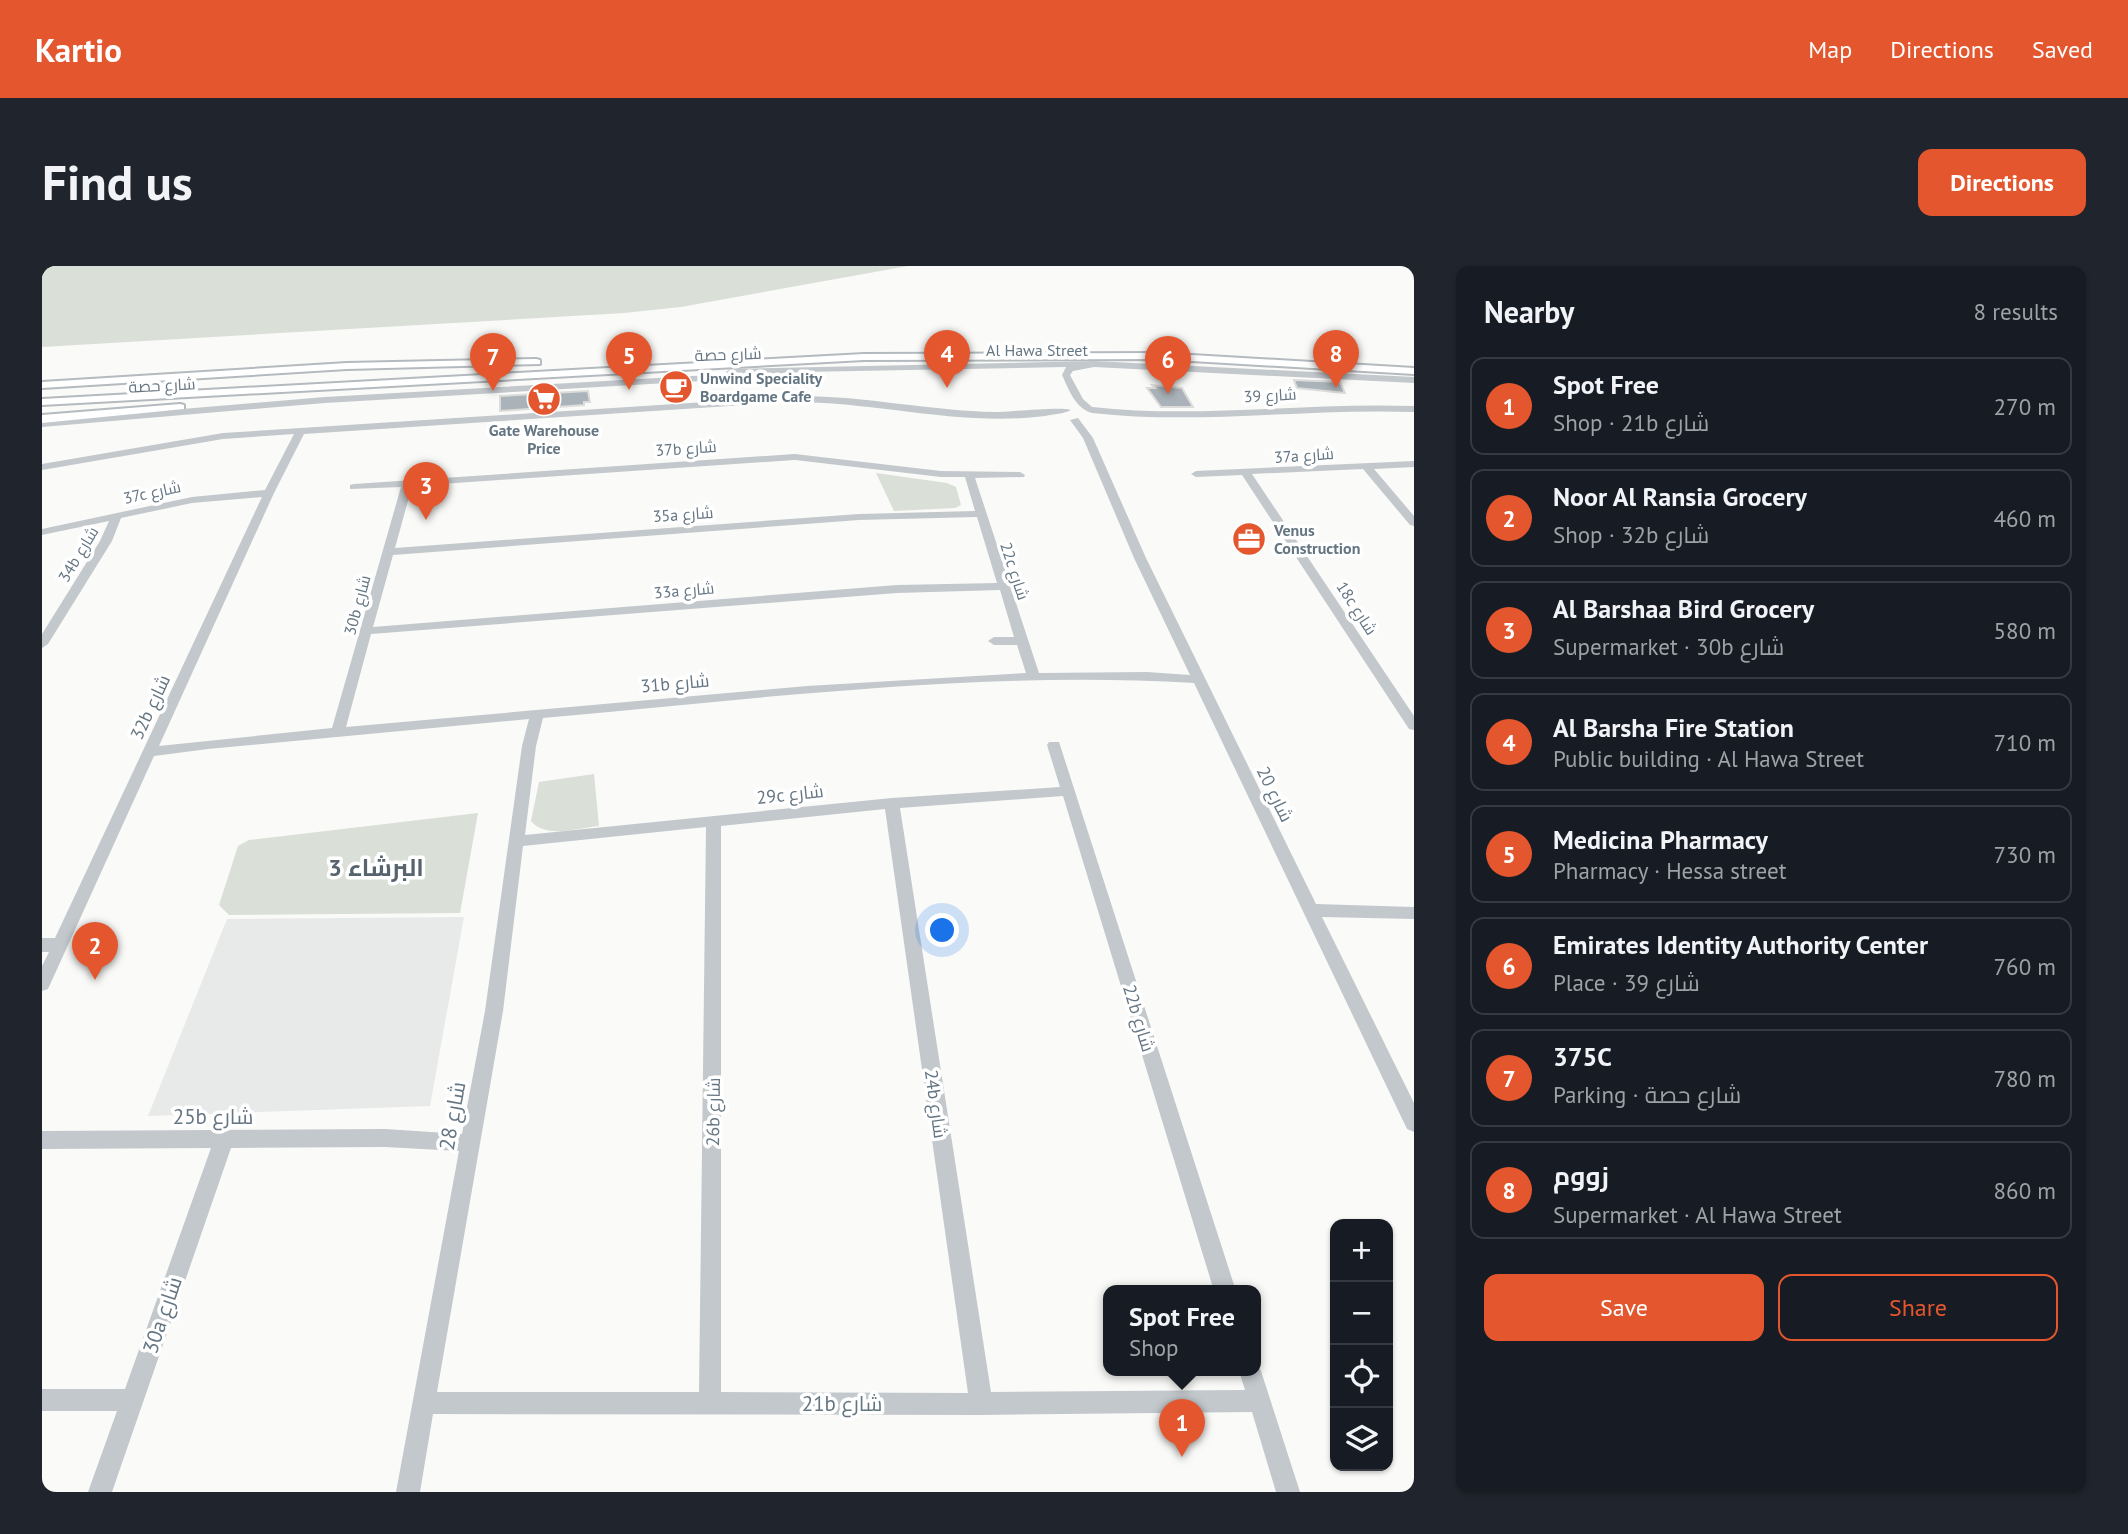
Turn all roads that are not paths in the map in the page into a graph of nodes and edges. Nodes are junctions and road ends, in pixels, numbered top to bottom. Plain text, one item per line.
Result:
1 (1238, 361) junction
2 (565, 362) junction
3 (771, 362) junction
4 (1029, 364) junction
5 (1098, 364) junction
6 (1414, 364) edge
7 (1414, 371) edge
8 (730, 372) junction
9 (173, 376) junction
10 (577, 376) junction
11 (1414, 380) edge
12 (42, 387) edge
13 (344, 391) junction
14 (104, 393) junction
15 (42, 402) edge
16 (229, 409) junction
17 (1414, 409) edge
18 (42, 410) edge
19 (1070, 415) junction
20 (1093, 417) junction
21 (42, 422) edge
22 (295, 435) junction
23 (223, 436) junction
24 (1414, 464) edge
25 (1366, 466) junction
26 (42, 467) edge
27 (1196, 474) dead end
28 (1247, 474) junction
29 (969, 475) junction
30 (1020, 475) dead end
31 (1107, 480) junction
32 (407, 484) junction
33 (354, 487) dead end
34 (269, 493) junction
35 (981, 514) junction
36 (117, 515) junction
37 (1414, 523) edge
38 (42, 532) edge
39 (387, 552) junction
40 (1004, 586) junction
41 (366, 631) junction
42 (994, 641) dead end
43 (1021, 641) junction
44 (42, 643) edge
45 (1032, 676) junction
46 (1197, 676) junction
47 (532, 716) junction
48 (1414, 726) edge
49 (337, 734) junction
50 (1054, 746) dead end
51 (153, 748) junction
52 (1068, 791) junction
53 (892, 803) junction
54 (714, 821) junction
55 (517, 841) junction
56 (1414, 913) edge
57 (1313, 915) junction
58 (42, 945) edge
59 (61, 945) junction
60 (42, 984) edge
61 (1414, 1123) edge
62 (471, 1136) junction
63 (224, 1139) junction
64 (42, 1140) edge
65 (1223, 1285) edge
66 (1252, 1376) edge
67 (42, 1400) edge
68 (133, 1400) junction
69 (1259, 1401) junction
70 (710, 1402) junction
71 (424, 1403) junction
72 (981, 1404) junction
73 (100, 1492) edge
74 (408, 1492) edge
75 (1288, 1492) edge

1 - 3 main road, شارع حصة
1 - 5 main road
1 - 7 main road, شارع حصة
2 - 6 main road, شارع حصة
2 - 9 main road
2 - 14 main road, شارع حصة
3 - 10 main road, شارع حصة
3 - 14 main road, شارع حصة
4 - 5 street, Al Hawa Street
4 - 8 street, Al Hawa Street
4 - 19 street, شارع 20
5 - 11 street, Al Hawa Street
5 - 20 street, شارع 20
8 - 10 street, Al Hawa Street
8 - 16 street, شارع حصة
9 - 12 main road
9 - 12 main road
10 - 13 main road, شارع حصة
12 - 14 main road, شارع حصة
13 - 18 main road
13 - 21 main road
14 - 15 main road, شارع حصة
16 - 21 street
16 - 23 street
17 - 20 street, شارع 39
19 - 20 street, شارع 39
19 - 22 street, شارع 39
19 - 31 street, شارع 20
20 - 31 street, شارع 20
22 - 23 street, شارع 39
22 - 34 street, 32b شارع
23 - 26 street, شارع 39
24 - 25 street, 37a شارع
25 - 28 street, 37a شارع
25 - 37 street
27 - 28 street, 37a شارع
28 - 48 street, 18c شارع
29 - 30 street, 37b شارع
29 - 32 street, 37b شارع
29 - 35 street, 22c شارع
31 - 46 street, شارع 20
32 - 33 street, 37b شارع
32 - 39 street, 30b شارع
34 - 36 street, 37c شارع
34 - 51 street, 32b شارع
35 - 39 street, 35a شارع
35 - 40 street, 22c شارع
36 - 38 street, 37c شارع
36 - 44 street, 34b شارع
39 - 41 street, 30b شارع
40 - 41 street, 33a شارع
40 - 43 street, 22c شارع
41 - 49 street, 30b شارع
42 - 43 street
43 - 45 street, 22c شارع
45 - 46 street, 31b شارع
45 - 47 street, 31b شارع
46 - 57 street, شارع 20
47 - 49 street, 31b شارع
47 - 55 street, شارع 28
49 - 51 street, 31b شارع
50 - 52 street, 22b شارع
51 - 59 street, 32b شارع
52 - 53 street, 29c شارع
52 - 65 street, 22b شارع
53 - 54 street, 29c شارع
53 - 72 street, 24b شارع
54 - 55 street, 29c شارع
54 - 70 street, 26b شارع
55 - 62 street, شارع 28
56 - 57 street
57 - 61 street, شارع 20
58 - 59 street
59 - 60 street, 32b شارع
62 - 63 street, 25b شارع
62 - 71 street, شارع 28
63 - 64 street, 25b شارع
63 - 68 street, 30a شارع
66 - 69 street
67 - 68 street
68 - 73 street, 30a شارع
69 - 72 street, 21b شارع
69 - 75 street
70 - 71 street, 21b شارع
70 - 72 street, 21b شارع
71 - 74 street, شارع 28

